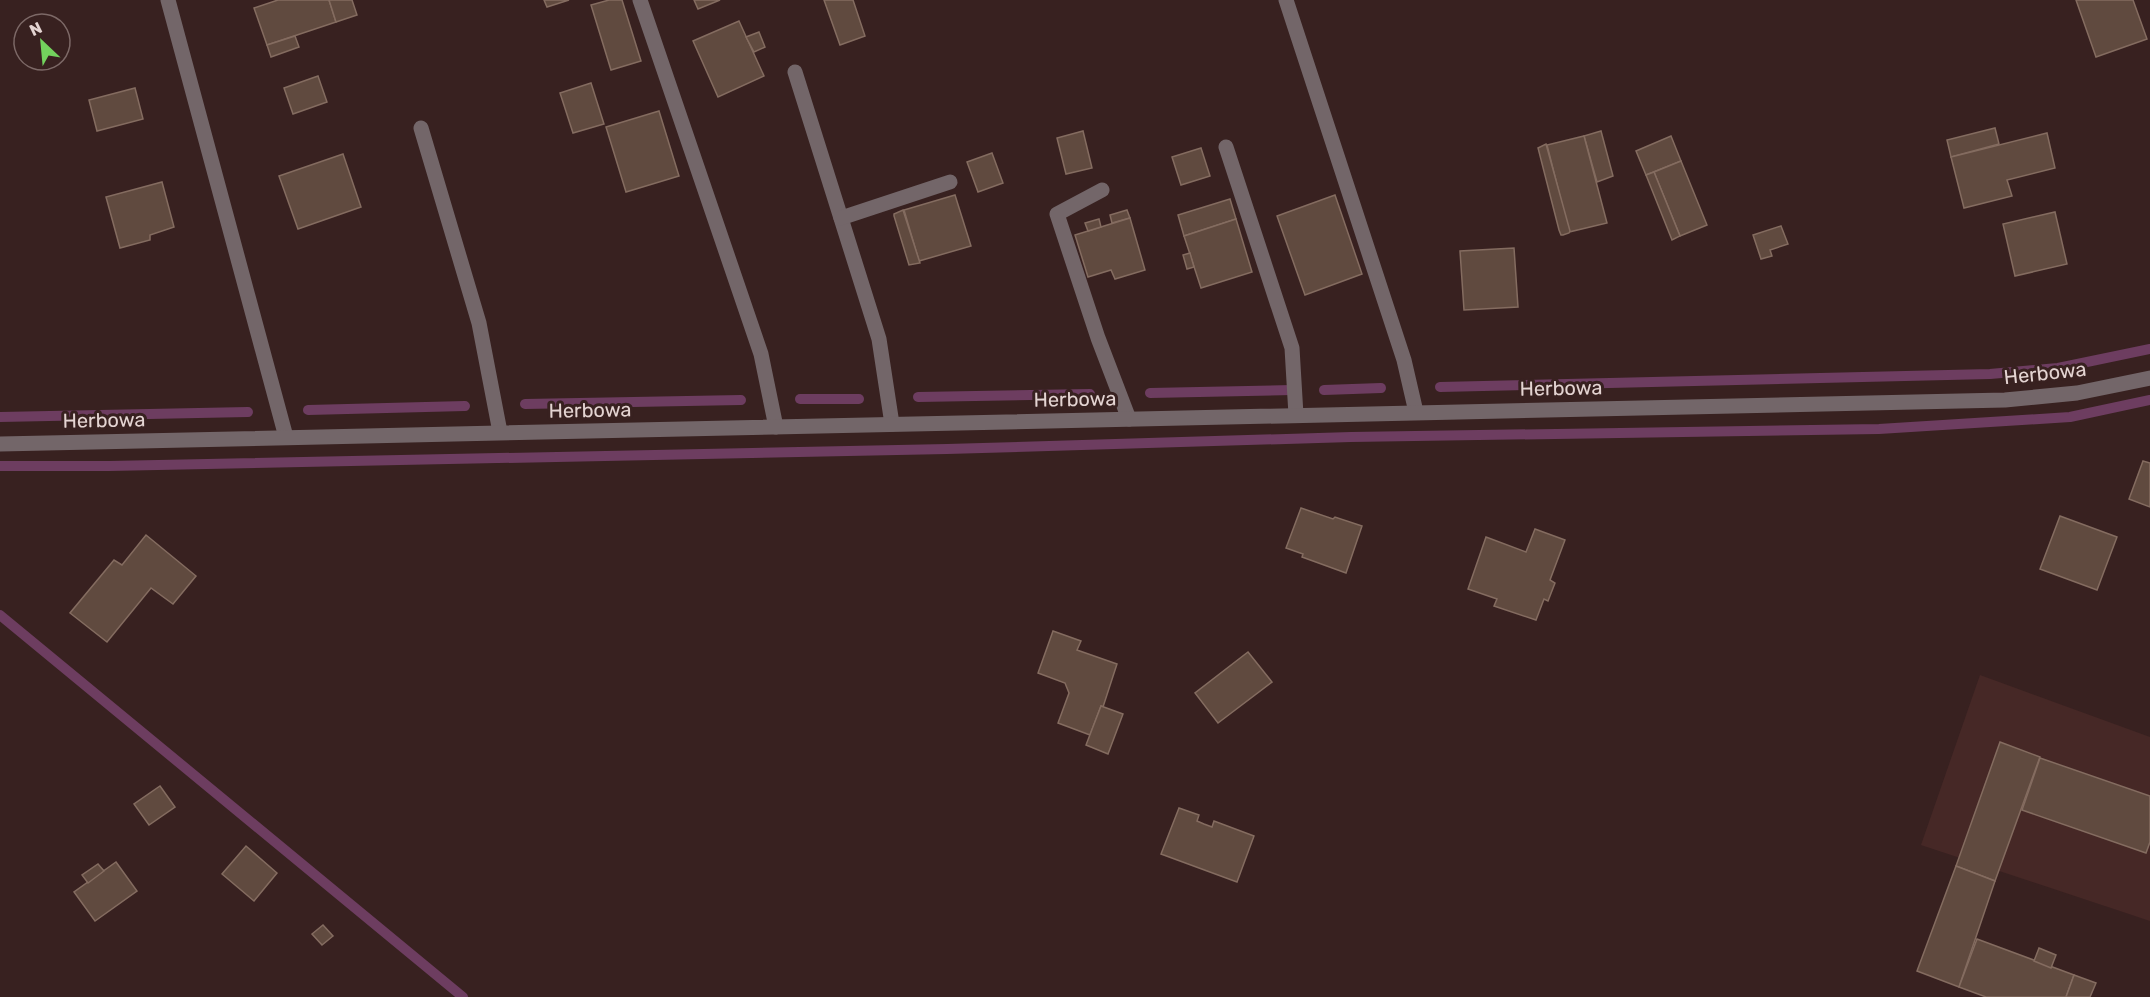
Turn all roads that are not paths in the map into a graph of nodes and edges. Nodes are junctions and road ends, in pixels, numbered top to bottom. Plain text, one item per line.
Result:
1 (168, 0) edge
2 (640, 0) edge
3 (1286, 0) edge
4 (795, 72) dead end
5 (421, 128) dead end
6 (1226, 147) dead end
7 (950, 182) dead end
8 (1102, 190) dead end
9 (841, 218) junction
10 (2150, 378) edge
11 (1416, 412) junction
12 (1296, 415) junction
13 (1130, 419) junction
14 (892, 424) junction
15 (776, 427) junction
16 (500, 432) junction
17 (286, 437) junction
18 (0, 444) edge

1 - 17 street
2 - 15 street
3 - 11 street
4 - 9 street
5 - 16 street
6 - 12 street
7 - 9 street
8 - 13 street
9 - 14 street
10 - 11 street, Herbowa
11 - 12 street, Herbowa
12 - 13 street, Herbowa
13 - 14 street, Herbowa
14 - 15 street, Herbowa
15 - 16 street, Herbowa
16 - 17 street, Herbowa
17 - 18 street, Herbowa

